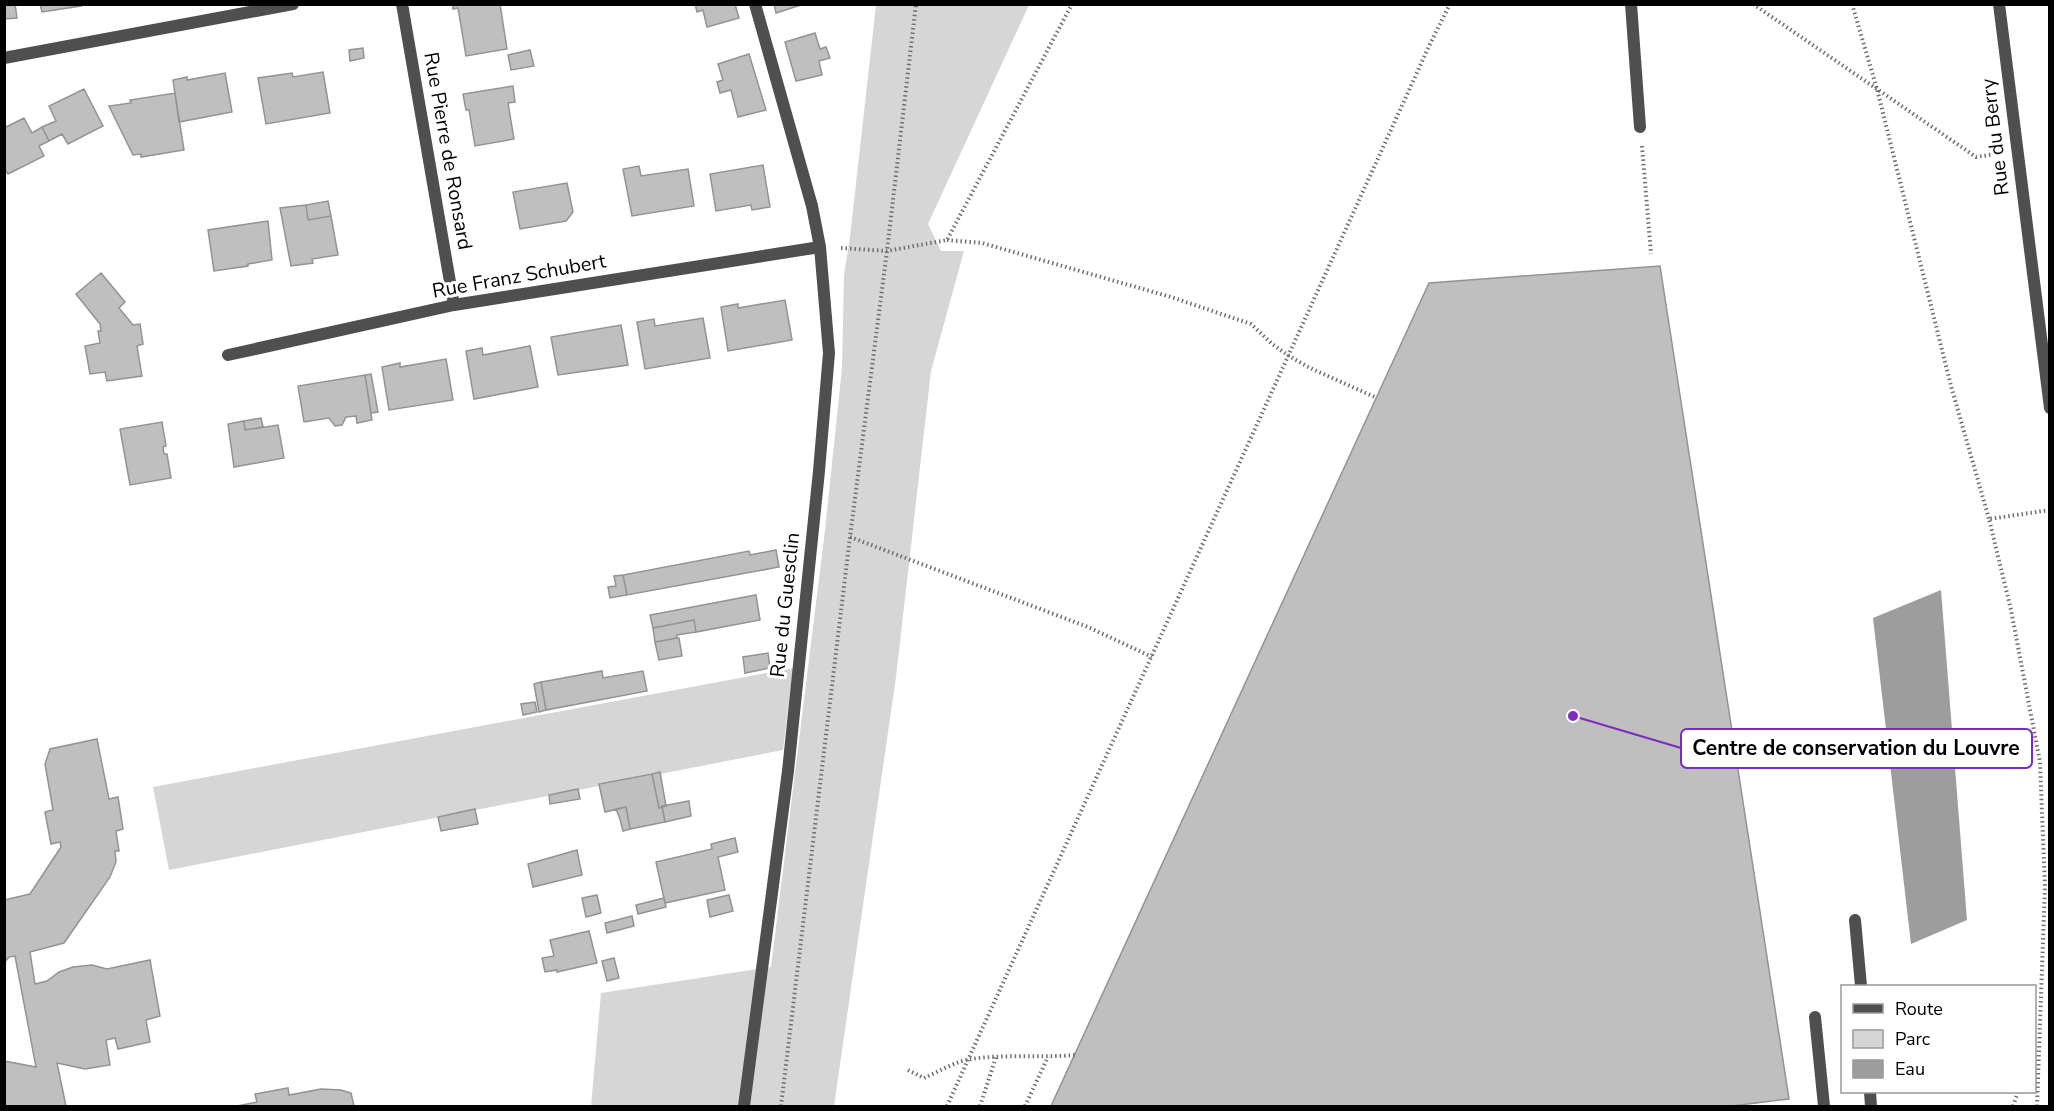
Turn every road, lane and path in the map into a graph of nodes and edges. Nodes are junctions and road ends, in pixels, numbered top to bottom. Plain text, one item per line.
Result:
1 (293, 4) edge
2 (402, 4) edge
3 (755, 4) edge
4 (916, 4) edge
5 (1072, 4) edge
6 (1450, 4) edge
7 (1631, 4) edge
8 (1753, 4) edge
9 (1852, 4) edge
10 (1999, 4) edge
11 (4, 58) edge
12 (1877, 89) junction
13 (1641, 128) joint
14 (2016, 150) junction
15 (947, 240) junction
16 (820, 247) junction
17 (888, 251) junction
18 (1651, 254) dead end
19 (454, 305) junction
20 (228, 355) dead end
21 (1290, 356) junction
22 (1377, 398) dead end
23 (2049, 408) edge
24 (2049, 510) edge
25 (1989, 519) junction
26 (850, 537) junction
27 (1152, 657) junction
28 (1855, 920) dead end
29 (1861, 985) edge
30 (1815, 1017) dead end
31 (2039, 1037) junction
32 (2036, 1044) edge
33 (1075, 1055) dead end
34 (996, 1057) junction
35 (1048, 1057) junction
36 (969, 1059) junction
37 (908, 1070) dead end
38 (744, 1107) edge
39 (781, 1107) edge
40 (947, 1107) edge
41 (980, 1107) edge
42 (1025, 1107) edge
43 (1824, 1107) edge
44 (2037, 1107) edge

1 - 11 street
2 - 19 street, Rue Pierre de Ronsard
3 - 16 street, Rue du Guesclin
4 - 17 path
5 - 15 path
6 - 21 path
7 - 13 street
8 - 12 path
9 - 12 path
10 - 14 street, Rue du Berry
12 - 14 path
12 - 25 path
13 - 18 path
14 - 23 street, Rue du Berry
15 - 17 path
15 - 21 path
16 - 17 path
16 - 19 street, Rue Franz Schubert
16 - 38 street, Rue du Guesclin
17 - 26 path
19 - 20 street, Rue Franz Schubert
21 - 22 path
21 - 27 path
24 - 25 path
25 - 31 path
26 - 27 path
26 - 39 path
27 - 36 path
28 - 29 street
30 - 43 street
31 - 32 path
31 - 44 path
33 - 35 path
34 - 35 path
34 - 36 path
34 - 41 path
35 - 42 path
36 - 37 path
36 - 40 path

